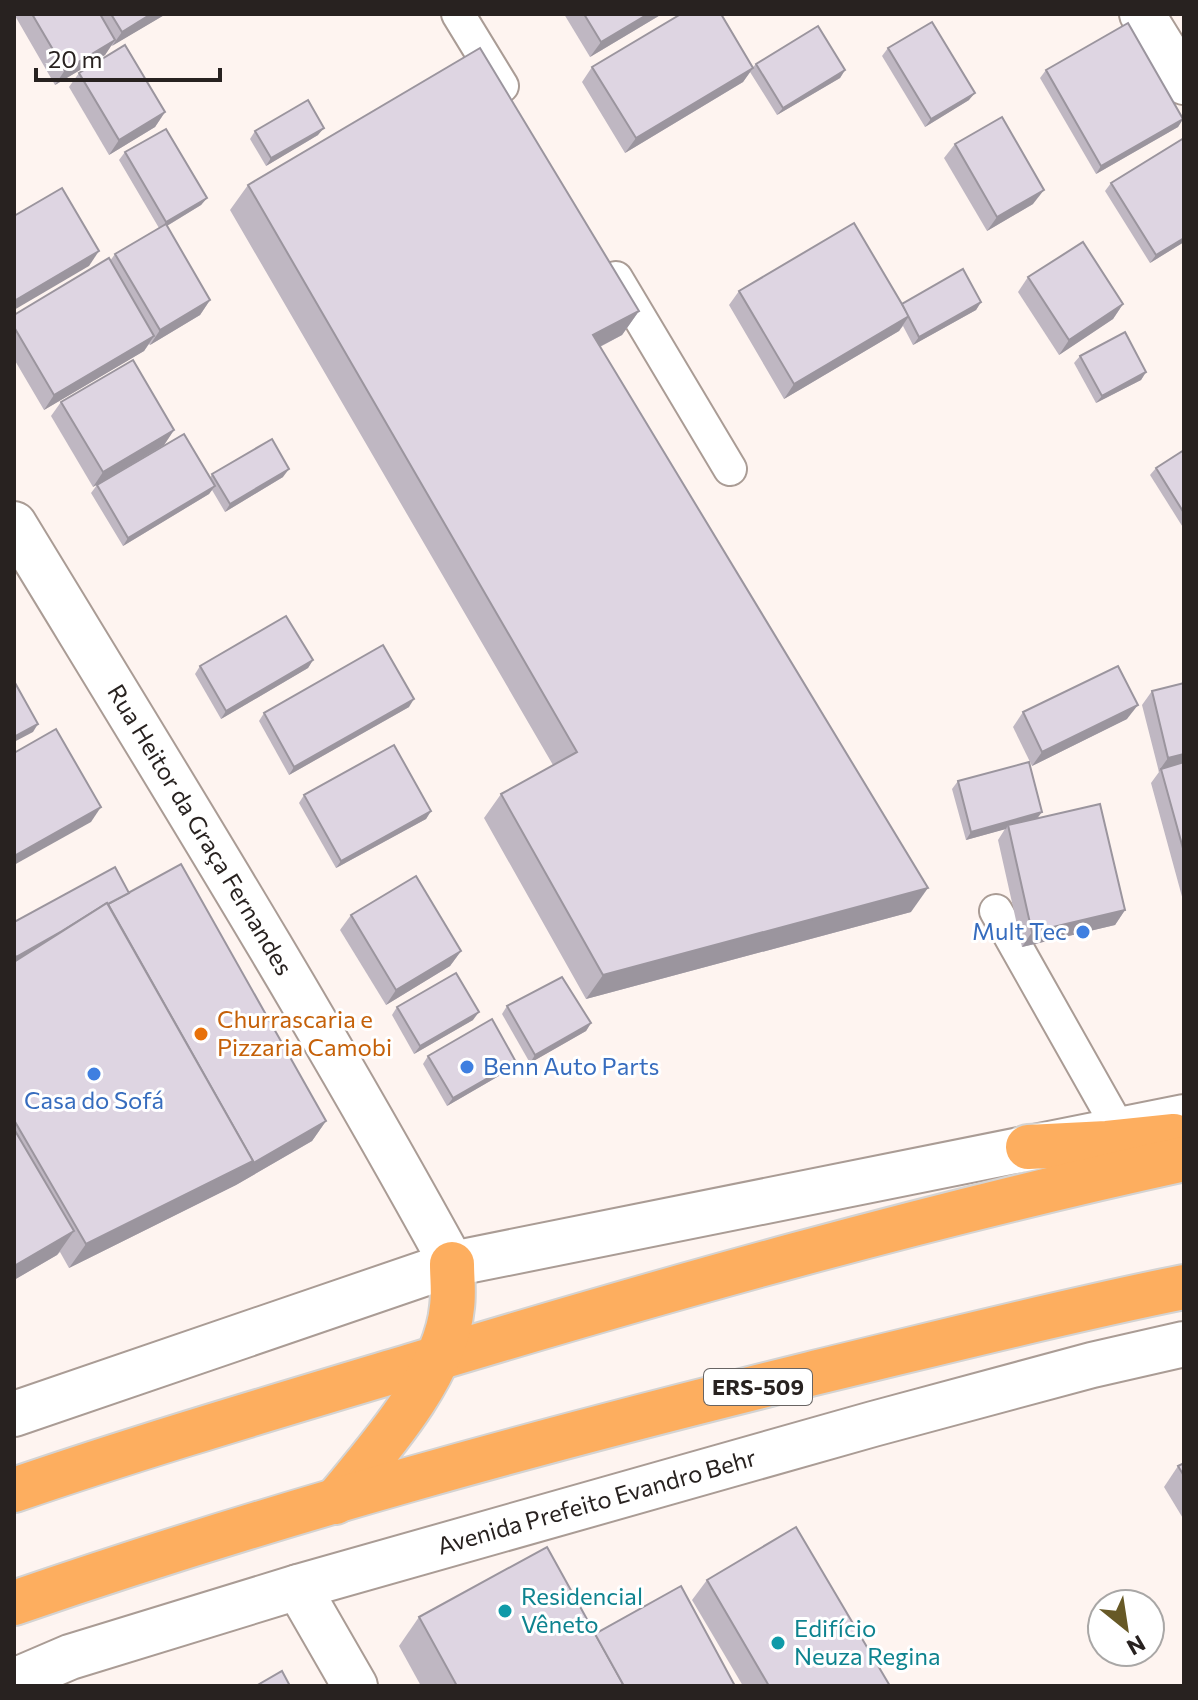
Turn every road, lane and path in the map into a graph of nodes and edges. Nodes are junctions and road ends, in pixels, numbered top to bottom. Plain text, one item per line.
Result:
1 (458, 14) edge
2 (1142, 14) edge
3 (1184, 82) edge
4 (518, 113) edge
5 (603, 257) edge
6 (730, 469) dead end
7 (14, 524) edge
8 (996, 911) dead end
9 (1184, 1117) edge
10 (1119, 1129) junction
11 (1184, 1134) edge
12 (1028, 1147) junction
13 (1184, 1159) edge
14 (452, 1264) junction
15 (1184, 1287) edge
16 (1184, 1344) edge
17 (438, 1358) junction
18 (14, 1414) edge
19 (14, 1490) edge
20 (335, 1502) junction
21 (298, 1587) junction
22 (14, 1603) edge
23 (14, 1681) edge
24 (355, 1686) edge

1 - 4 lane
2 - 3 main road
5 - 6 lane
7 - 14 main road, Rua Heitor da Graça Fernandes
8 - 10 lane
9 - 10 main road
10 - 12 main road
11 - 12 highway
12 - 14 main road
13 - 17 highway
14 - 17 highway
14 - 18 main road
15 - 20 highway, ERS-509
16 - 21 main road, Avenida Prefeito Evandro Behr / ERS-509
17 - 19 highway
17 - 20 highway
20 - 22 highway, ERS-509
21 - 23 main road, Avenida Prefeito Evandro Behr / ERS-509
21 - 24 main road

